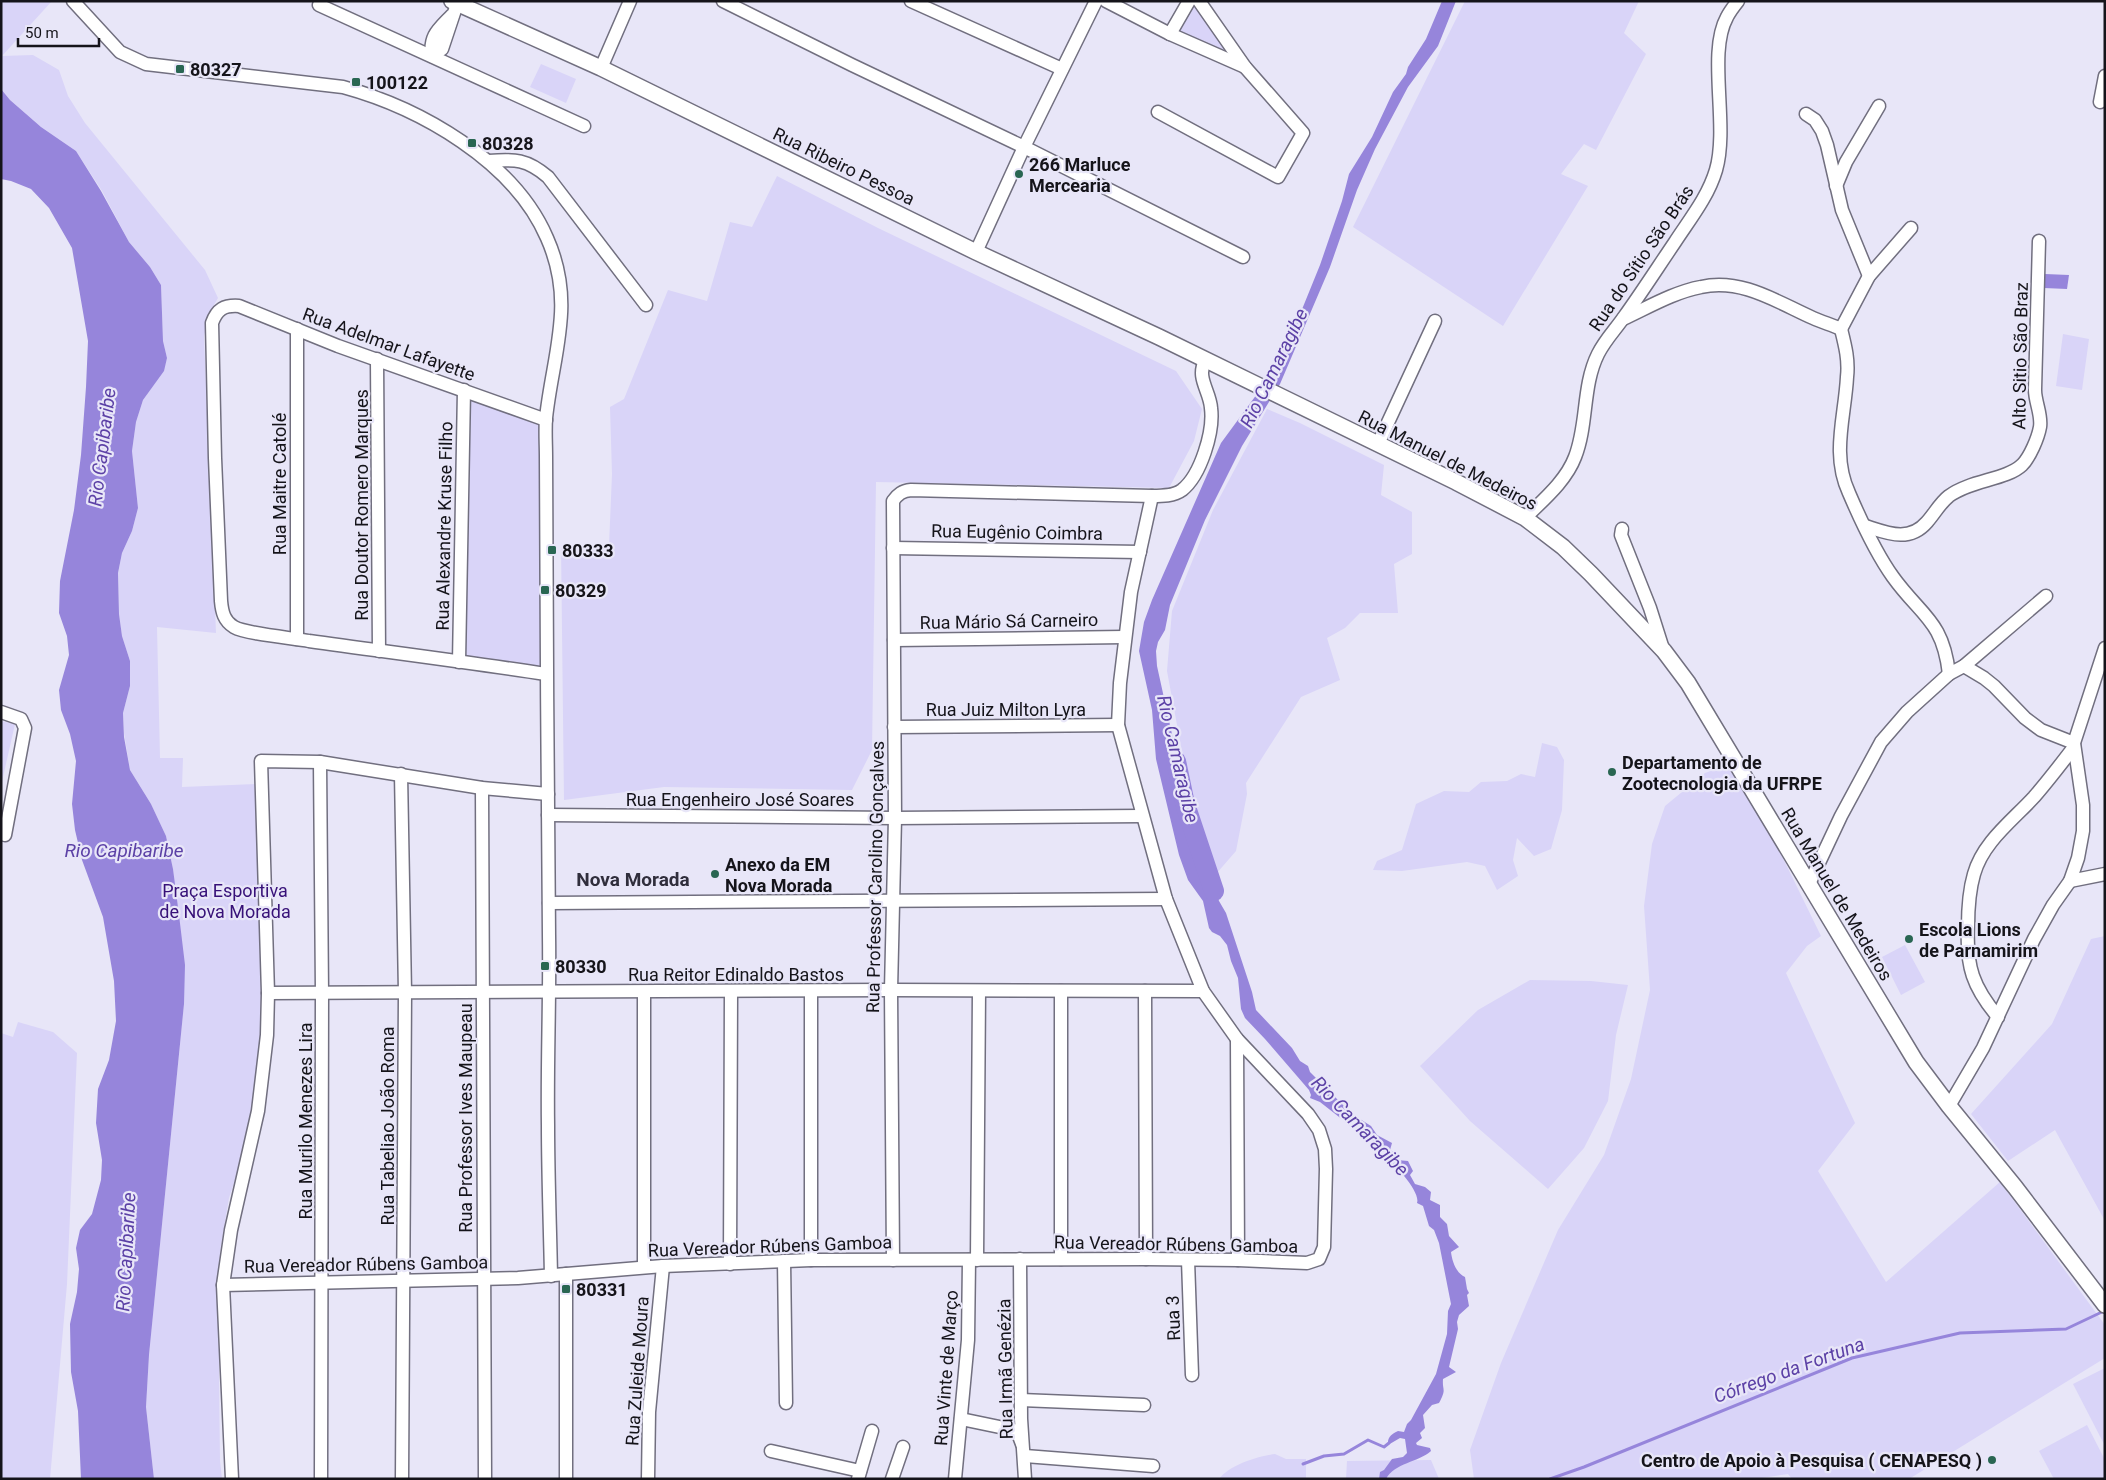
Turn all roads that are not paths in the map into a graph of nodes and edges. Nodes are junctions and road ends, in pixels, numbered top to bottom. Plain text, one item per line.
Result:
1 (73, 1) edge
2 (630, 1) edge
3 (723, 1) edge
4 (911, 1) edge
5 (1096, 1) edge
6 (1106, 1) edge
7 (1189, 1) edge
8 (1200, 1) edge
9 (1738, 1) edge
10 (319, 5) dead end
11 (454, 7) edge
12 (1170, 34) junction
13 (432, 56) junction
14 (1245, 66) junction
15 (601, 68) junction
16 (1062, 69) junction
17 (2105, 76) edge
18 (2100, 102) dead end
19 (1879, 106) dead end
20 (1158, 112) dead end
21 (1806, 114) dead end
22 (584, 126) dead end
23 (1024, 147) junction
24 (489, 162) junction
25 (1836, 186) junction
26 (1911, 228) dead end
27 (2039, 241) dead end
28 (976, 252) junction
29 (1243, 257) dead end
30 (1869, 276) junction
31 (646, 305) dead end
32 (1623, 319) junction
33 (1435, 321) dead end
34 (297, 329) junction
35 (1842, 329) junction
36 (377, 359) junction
37 (1205, 361) junction
38 (1219, 368) joint
39 (464, 390) junction
40 (546, 420) junction
41 (1378, 444) junction
42 (1152, 496) junction
43 (1525, 518) junction
44 (1865, 526) junction
45 (1622, 529) dead end
46 (893, 548) junction
47 (1140, 552) junction
48 (2046, 596) dead end
49 (1124, 637) junction
50 (297, 639) junction
51 (894, 640) junction
52 (2105, 648) edge
53 (379, 651) junction
54 (1664, 651) junction
55 (458, 662) junction
56 (1964, 666) junction
57 (546, 674) junction
58 (1949, 674) junction
59 (1, 712) edge
60 (1118, 725) junction
61 (894, 727) junction
62 (2074, 745) junction
63 (320, 762) junction
64 (401, 774) junction
65 (482, 788) junction
66 (548, 794) junction
67 (548, 815) junction
68 (1142, 816) junction
69 (894, 818) junction
70 (5, 835) dead end
71 (2105, 874) edge
72 (2070, 881) junction
73 (1809, 884) junction
74 (1166, 899) junction
75 (892, 901) junction
76 (549, 903) junction
77 (891, 990) junction
78 (482, 991) junction
79 (979, 991) junction
80 (1061, 991) junction
81 (1145, 991) junction
82 (1203, 991) junction
83 (550, 992) junction
84 (644, 992) junction
85 (731, 992) junction
86 (810, 992) junction
87 (268, 993) junction
88 (322, 993) junction
89 (404, 993) junction
90 (1998, 1017) junction
91 (1237, 1039) junction
92 (1949, 1106) junction
93 (1020, 1259) junction
94 (1146, 1259) junction
95 (811, 1260) junction
96 (893, 1260) junction
97 (973, 1260) junction
98 (1061, 1260) junction
99 (1188, 1260) junction
100 (1238, 1260) junction
101 (784, 1261) junction
102 (730, 1264) junction
103 (663, 1266) junction
104 (644, 1267) junction
105 (566, 1274) junction
106 (551, 1276) junction
107 (484, 1279) junction
108 (404, 1280) junction
109 (323, 1283) junction
110 (223, 1285) junction
111 (2105, 1305) edge
112 (1192, 1375) dead end
113 (1021, 1400) junction
114 (786, 1402) dead end
115 (1144, 1405) dead end
116 (961, 1419) junction
117 (872, 1431) dead end
118 (903, 1447) dead end
119 (771, 1451) dead end
120 (1025, 1456) junction
121 (1153, 1466) dead end
122 (859, 1475) edge
123 (232, 1479) edge
124 (321, 1479) edge
125 (402, 1479) edge
126 (485, 1479) edge
127 (566, 1479) edge
128 (648, 1479) edge
129 (892, 1479) edge
130 (955, 1479) edge
131 (1025, 1479) edge

1 - 24 street
2 - 15 street
3 - 23 street
4 - 16 street
5 - 16 street
6 - 12 street
7 - 12 street
8 - 14 street
9 - 32 street, Rua do Sítio São Brás
10 - 13 street
11 - 13 street
11 - 15 main road, Rua Ribeiro Pessoa
12 - 14 street
13 - 22 street
14 - 20 street
15 - 28 main road, Rua Ribeiro Pessoa
16 - 23 street
17 - 18 street
19 - 25 street
21 - 25 street
23 - 28 street
23 - 29 street
24 - 31 street
24 - 40 street
25 - 30 street
26 - 30 street
27 - 44 street, Alto Sitio São Braz
28 - 37 main road, Rua Ribeiro Pessoa
30 - 35 street
32 - 35 street
32 - 43 street, Rua do Sítio São Brás
33 - 41 street
34 - 36 street, Rua Adelmar Lafayette
34 - 50 street, Rua Maitre Catolé
34 - 50 street, Rua Adelmar Lafayette
35 - 44 street
36 - 39 street, Rua Adelmar Lafayette
36 - 53 street, Rua Doutor Romero Marques
37 - 38 main road, Rua Ribeiro Pessoa
37 - 42 street
38 - 41 main road, Rua Manuel de Medeiros
39 - 40 street, Rua Adelmar Lafayette
39 - 55 street, Rua Alexandre Kruse Filho
40 - 57 street
41 - 43 main road, Rua Manuel de Medeiros
42 - 46 street, Rua Professor Carolino Gonçalves
42 - 47 street
43 - 54 main road, Rua Manuel de Medeiros
44 - 58 street
45 - 54 street
46 - 47 street, Rua Eugênio Coimbra
46 - 51 street, Rua Professor Carolino Gonçalves
47 - 49 street
48 - 56 street
49 - 51 street, Rua Mário Sá Carneiro
49 - 60 street
50 - 53 street
51 - 61 street, Rua Professor Carolino Gonçalves
52 - 62 street
53 - 55 street
54 - 73 main road, Rua Manuel de Medeiros
55 - 57 street
56 - 58 street
56 - 62 street
57 - 66 street
58 - 73 street
59 - 70 street
60 - 61 street, Rua Juiz Milton Lyra
60 - 68 street
61 - 69 street, Rua Professor Carolino Gonçalves
62 - 72 street
62 - 90 street
63 - 64 street
63 - 87 street
63 - 88 street, Rua Murilo Menezes Lira
64 - 65 street
64 - 89 street, Rua Tabeliao João Roma
65 - 66 street
65 - 78 street, Rua Professor Ives Maupeau
66 - 67 street
67 - 69 street, Rua Engenheiro José Soares
67 - 76 street
68 - 69 street, Rua Engenheiro José Soares
68 - 74 street
69 - 75 street, Rua Professor Carolino Gonçalves
71 - 72 street
72 - 90 street
73 - 92 main road, Rua Manuel de Medeiros
74 - 75 street
74 - 82 street
75 - 76 street
75 - 77 street, Rua Professor Carolino Gonçalves
76 - 83 street
77 - 79 street, Rua Reitor Edinaldo Bastos
77 - 86 street, Rua Reitor Edinaldo Bastos
77 - 96 street, Rua Professor Carolino Gonçalves
78 - 83 street, Rua Reitor Edinaldo Bastos
78 - 89 street, Rua Reitor Edinaldo Bastos
78 - 107 street, Rua Professor Ives Maupeau
79 - 80 street, Rua Reitor Edinaldo Bastos
79 - 97 street, Rua Vinte de Março
80 - 81 street, Rua Reitor Edinaldo Bastos
80 - 98 street
81 - 82 street, Rua Reitor Edinaldo Bastos
81 - 94 street
82 - 91 street
83 - 84 street, Rua Reitor Edinaldo Bastos
83 - 106 street
84 - 85 street, Rua Reitor Edinaldo Bastos
84 - 104 street
85 - 86 street, Rua Reitor Edinaldo Bastos
85 - 102 street
86 - 95 street
87 - 88 street, Rua Reitor Edinaldo Bastos
87 - 110 street
88 - 89 street, Rua Reitor Edinaldo Bastos
88 - 109 street, Rua Murilo Menezes Lira
89 - 108 street, Rua Tabeliao João Roma
90 - 92 street
91 - 100 street
91 - 100 street, Rua Vereador Rúbens Gamboa
92 - 111 main road, Rua Manuel de Medeiros
93 - 97 street, Rua Vereador Rúbens Gamboa
93 - 98 street, Rua Vereador Rúbens Gamboa
93 - 113 street, Rua Irmã Genézia
94 - 98 street, Rua Vereador Rúbens Gamboa
94 - 99 street, Rua Vereador Rúbens Gamboa
95 - 96 street, Rua Vereador Rúbens Gamboa
95 - 101 street, Rua Vereador Rúbens Gamboa
96 - 97 street, Rua Vereador Rúbens Gamboa
97 - 116 street, Rua Vinte de Março
99 - 100 street, Rua Vereador Rúbens Gamboa
99 - 112 street, Rua 3
101 - 102 street, Rua Vereador Rúbens Gamboa
101 - 114 street
102 - 103 street, Rua Vereador Rúbens Gamboa
103 - 104 street, Rua Vereador Rúbens Gamboa
103 - 128 street, Rua Zuleide Moura
104 - 105 street, Rua Vereador Rúbens Gamboa
105 - 106 street, Rua Vereador Rúbens Gamboa
105 - 127 street
106 - 107 street, Rua Vereador Rúbens Gamboa
107 - 108 street, Rua Vereador Rúbens Gamboa
107 - 126 street, Rua Professor Ives Maupeau
108 - 109 street, Rua Vereador Rúbens Gamboa
108 - 125 street, Rua Tabeliao João Roma
109 - 110 street, Rua Vereador Rúbens Gamboa
109 - 124 street, Rua Murilo Menezes Lira
110 - 123 street
113 - 115 street
113 - 120 street, Rua Irmã Genézia
116 - 120 street
116 - 130 street, Rua Vinte de Março
117 - 122 street
118 - 129 street
119 - 122 street
120 - 121 street
120 - 131 street, Rua Irmã Genézia

